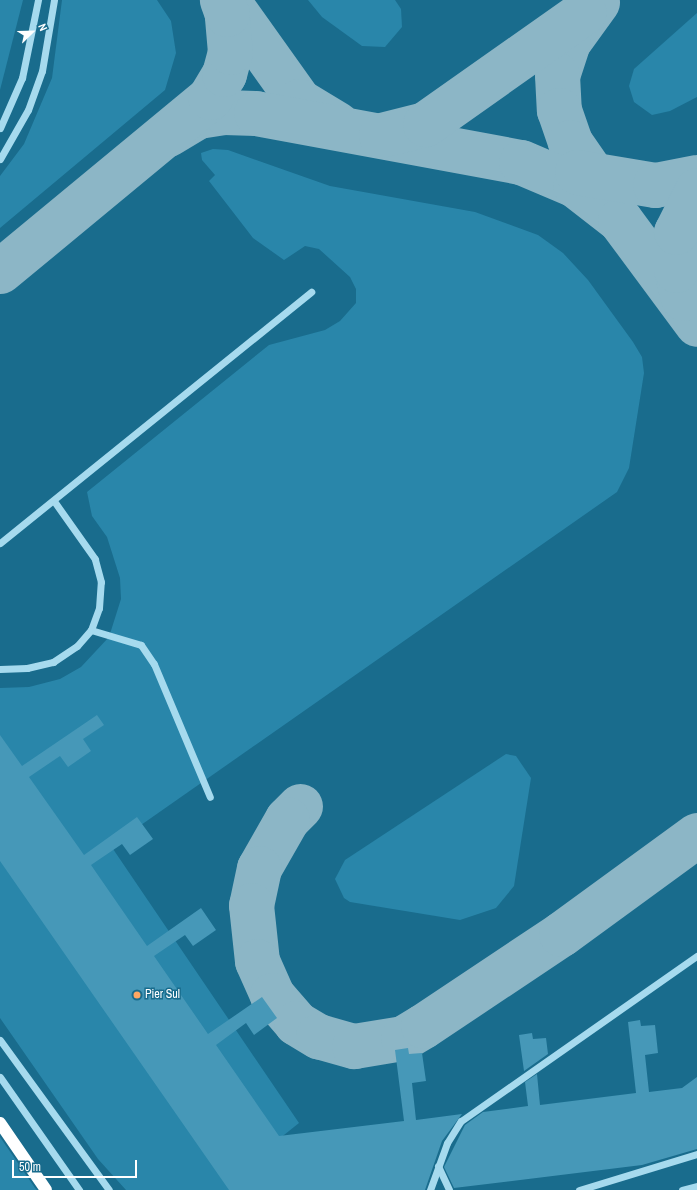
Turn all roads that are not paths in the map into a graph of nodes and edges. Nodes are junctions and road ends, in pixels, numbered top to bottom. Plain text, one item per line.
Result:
1 (38, 0) edge
2 (54, 0) edge
3 (0, 128) edge
4 (0, 159) edge
5 (311, 292) dead end
6 (54, 501) junction
7 (0, 543) edge
8 (91, 630) junction
9 (0, 669) edge
10 (210, 798) dead end
11 (697, 956) edge
12 (0, 1040) edge
13 (0, 1077) edge
14 (0, 1123) edge
15 (697, 1154) edge
16 (438, 1166) junction
17 (697, 1186) edge
18 (46, 1190) edge
19 (79, 1190) edge
20 (109, 1190) edge
21 (430, 1190) edge
22 (449, 1190) edge
23 (579, 1190) edge
24 (682, 1190) edge

1 - 3 street
2 - 4 street
5 - 6 street
6 - 7 street
6 - 8 street
8 - 9 street
8 - 10 street
11 - 16 street
12 - 20 street
13 - 19 street
14 - 18 highway
15 - 23 street
16 - 21 street
16 - 22 street
17 - 24 street

